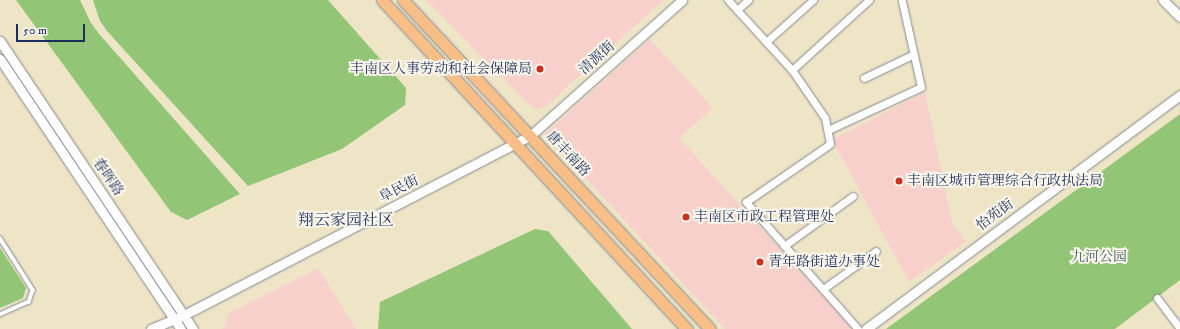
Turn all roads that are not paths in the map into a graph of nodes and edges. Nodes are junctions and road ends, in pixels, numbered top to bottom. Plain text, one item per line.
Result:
1 (382, 0) edge
2 (403, 0) edge
3 (682, 0) edge
4 (728, 0) edge
5 (748, 0) edge
6 (813, 0) edge
7 (869, 0) edge
8 (1163, 0) edge
9 (902, 1) edge
10 (737, 10) junction
11 (1180, 17) edge
12 (0, 41) edge
13 (766, 42) junction
14 (914, 54) junction
15 (0, 59) edge
16 (792, 70) junction
17 (864, 78) dead end
18 (1180, 95) edge
19 (828, 130) junction
20 (530, 136) junction
21 (517, 144) junction
22 (853, 196) dead end
23 (0, 238) edge
24 (784, 246) junction
25 (876, 251) dead end
26 (823, 289) junction
27 (1157, 298) dead end
28 (0, 315) edge
29 (184, 315) junction
30 (174, 318) junction
31 (1179, 328) edge
32 (151, 329) edge
33 (181, 329) edge
34 (193, 329) edge
35 (687, 329) edge
36 (710, 329) edge
37 (858, 329) edge
38 (866, 329) edge

1 - 21 main road
2 - 20 main road, 唐丰南路
3 - 20 street, 清源街
4 - 10 street
5 - 10 street
6 - 13 street
7 - 16 street
8 - 11 street
9 - 14 street
10 - 13 street
12 - 29 street, 春晖路
13 - 16 street
14 - 17 street
14 - 19 street
15 - 30 street, 春晖路
16 - 19 street
18 - 38 street, 怡苑街
19 - 24 street
20 - 21 street, 阜民街
20 - 36 main road, 唐丰南路
21 - 29 street, 阜民街
21 - 35 main road
22 - 24 street
23 - 28 lane
24 - 26 street
25 - 26 street
26 - 37 street
27 - 31 street
29 - 30 street, 阜民街
29 - 34 street, 春晖路
30 - 32 street, 阜民街
30 - 33 street, 春晖路

